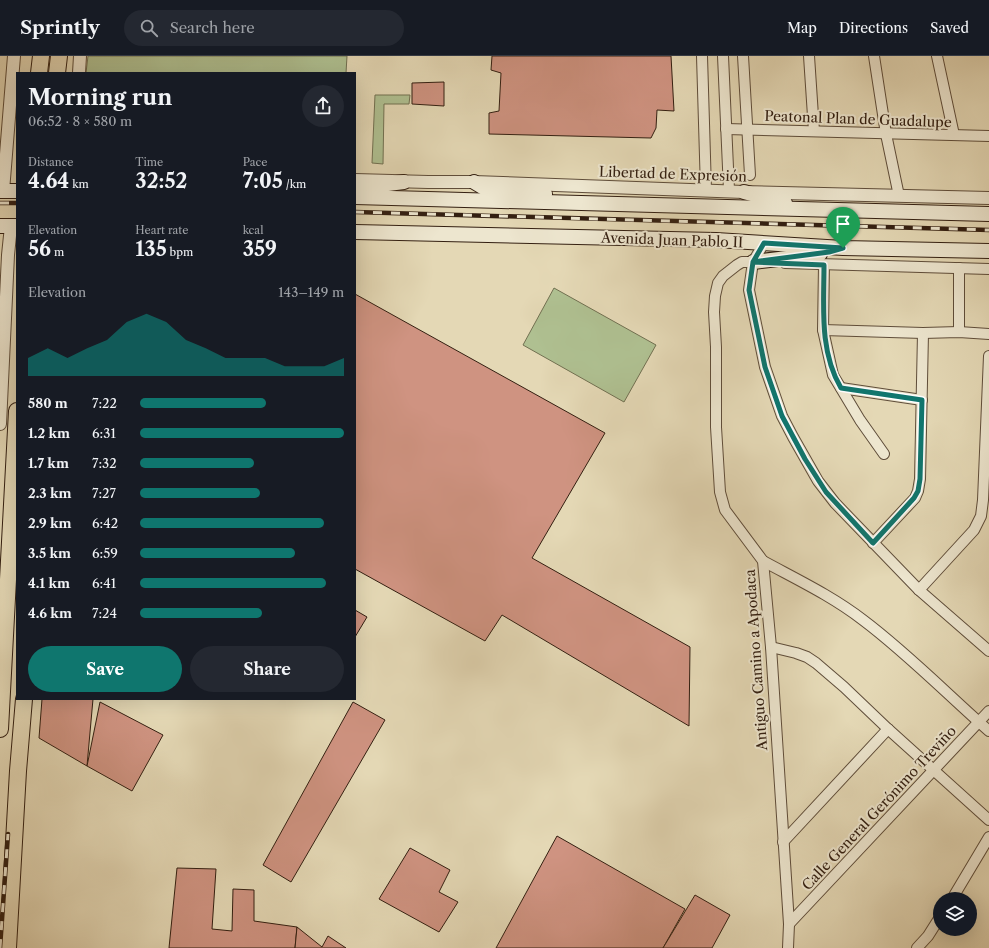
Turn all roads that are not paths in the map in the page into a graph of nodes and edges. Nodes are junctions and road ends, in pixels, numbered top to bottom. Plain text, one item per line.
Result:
1 (14, 56) edge
2 (41, 56) edge
3 (59, 56) edge
4 (80, 56) edge
5 (702, 56) edge
6 (723, 56) edge
7 (743, 56) edge
8 (810, 56) edge
9 (874, 56) edge
10 (937, 56) edge
11 (40, 72) edge
12 (57, 72) edge
13 (79, 72) edge
14 (726, 129) junction
15 (748, 130) junction
16 (814, 131) junction
17 (886, 134) junction
18 (954, 135) junction
19 (989, 136) edge
20 (750, 175) dead end
21 (356, 180) edge
22 (404, 182) junction
23 (474, 182) junction
24 (356, 188) edge
25 (706, 190) junction
26 (729, 190) junction
27 (7, 191) edge
28 (744, 192) junction
29 (899, 196) junction
30 (356, 197) edge
31 (989, 198) edge
32 (586, 204) junction
33 (805, 208) junction
34 (989, 214) edge
35 (9, 226) edge
36 (356, 232) edge
37 (764, 243) junction
38 (843, 248) junction
39 (989, 250) edge
40 (13, 251) edge
41 (753, 262) junction
42 (824, 265) junction
43 (960, 268) junction
44 (989, 269) edge
45 (823, 330) junction
46 (959, 332) junction
47 (923, 333) junction
48 (989, 334) edge
49 (989, 356) edge
50 (841, 388) junction
51 (922, 400) junction
52 (0, 424) edge
53 (16, 424) edge
54 (884, 454) dead end
55 (873, 543) junction
56 (763, 560) junction
57 (8, 566) junction
58 (0, 580) edge
59 (919, 590) junction
60 (771, 647) junction
61 (989, 651) edge
62 (24, 700) edge
63 (989, 711) edge
64 (979, 722) junction
65 (0, 729) edge
66 (888, 730) junction
67 (989, 731) edge
68 (934, 769) junction
69 (989, 820) edge
70 (989, 837) edge
71 (783, 842) junction
72 (956, 892) edge
73 (789, 924) junction
74 (933, 928) edge
75 (8, 948) edge
76 (788, 948) edge
77 (917, 948) edge

1 - 27 street
2 - 11 main road
3 - 12 main road
4 - 13 street
5 - 25 street
6 - 14 street
7 - 15 street
8 - 16 street
9 - 17 street
10 - 18 street
14 - 15 street, Peatonal Plan de Guadalupe
14 - 26 street
15 - 16 street, Peatonal Plan de Guadalupe
15 - 20 street
16 - 17 street, Peatonal Plan de Guadalupe
17 - 18 street, Peatonal Plan de Guadalupe
17 - 29 street
18 - 19 street, Peatonal Plan de Guadalupe
21 - 22 street, Libertad de Expresión
22 - 23 street, Libertad de Expresión
22 - 24 main road
23 - 25 street, Libertad de Expresión
23 - 32 main road
25 - 26 street, Libertad de Expresión
26 - 28 street, Libertad de Expresión
28 - 29 street, Libertad de Expresión
28 - 33 main road
29 - 31 street, Libertad de Expresión
30 - 32 main road
32 - 33 main road
33 - 34 main road
35 - 40 street
36 - 37 main road, Avenida Juan Pablo II
37 - 38 main road, Avenida Juan Pablo II
37 - 41 street
38 - 39 main road, Avenida Juan Pablo II
38 - 41 main road
40 - 52 street
41 - 42 street, Antiguo Camino a Apodaca
41 - 55 street
41 - 56 street, Antiguo Camino a Apodaca
42 - 43 street, Antiguo Camino a Apodaca
42 - 45 street
43 - 44 street, Antiguo Camino a Apodaca
43 - 46 street
45 - 47 street
45 - 50 street
46 - 47 street
46 - 48 street
47 - 51 street
49 - 59 street
50 - 51 street
50 - 54 street
51 - 55 street
53 - 57 main road
55 - 59 street
56 - 60 street, Antiguo Camino a Apodaca
56 - 64 street
57 - 58 main road
57 - 65 main road
59 - 61 street
60 - 66 street
60 - 71 street, Antiguo Camino a Apodaca
62 - 75 main road
63 - 64 street, Calle General Gerónimo Treviño
64 - 67 street
64 - 68 street, Calle General Gerónimo Treviño
66 - 68 street
66 - 71 street
68 - 69 street
68 - 73 street, Calle General Gerónimo Treviño
70 - 72 street
71 - 73 street, Antiguo Camino a Apodaca
73 - 76 street, Antiguo Camino a Apodaca
74 - 77 street

